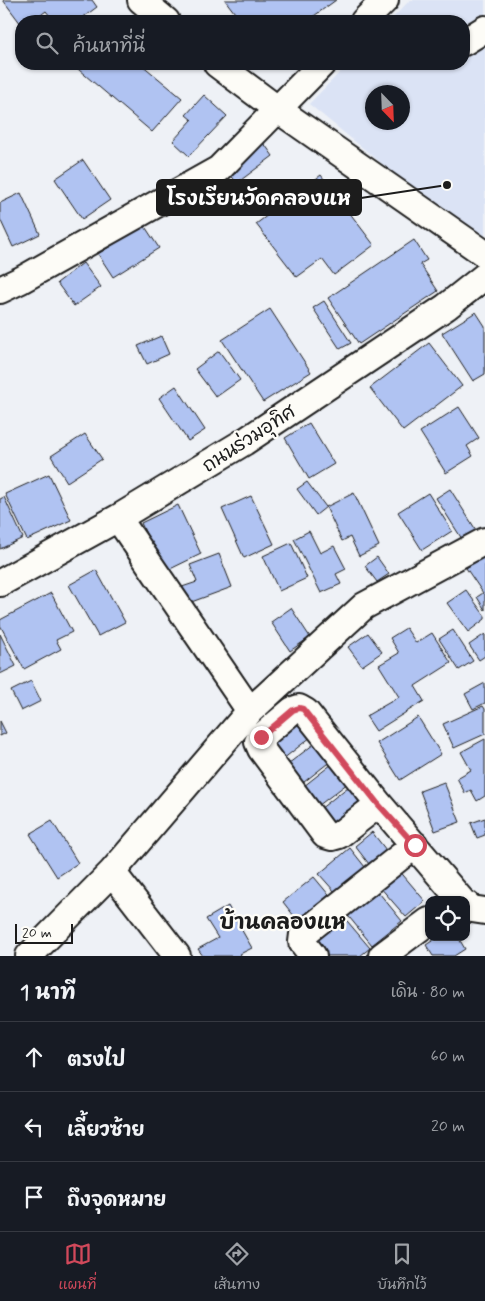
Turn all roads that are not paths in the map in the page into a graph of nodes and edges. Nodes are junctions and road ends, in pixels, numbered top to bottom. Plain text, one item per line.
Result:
1 (141, 0) edge
2 (385, 0) edge
3 (159, 15) edge
4 (370, 15) edge
5 (485, 29) edge
6 (470, 38) edge
7 (225, 70) edge
8 (316, 70) edge
9 (277, 110) junction
10 (485, 254) edge
11 (485, 276) edge
12 (0, 290) edge
13 (118, 518) junction
14 (485, 541) edge
15 (0, 583) edge
16 (250, 711) junction
17 (378, 804) junction
18 (415, 845) junction
19 (112, 872) junction
20 (458, 896) edge
21 (470, 907) edge
22 (485, 911) edge
23 (425, 924) edge
24 (28, 956) edge
25 (177, 956) edge
26 (313, 956) edge
27 (382, 956) edge

1 - 3 street
2 - 4 street
5 - 6 street
7 - 9 street
8 - 9 street
9 - 10 street
9 - 12 street
11 - 13 street, ถนนร่วมอุทิศ
13 - 15 street, ถนนร่วมอุทิศ
13 - 16 street
14 - 16 street
16 - 19 street
17 - 17 street
17 - 18 street
18 - 20 street
18 - 26 street
19 - 24 street
19 - 25 street
21 - 22 street
23 - 27 street

